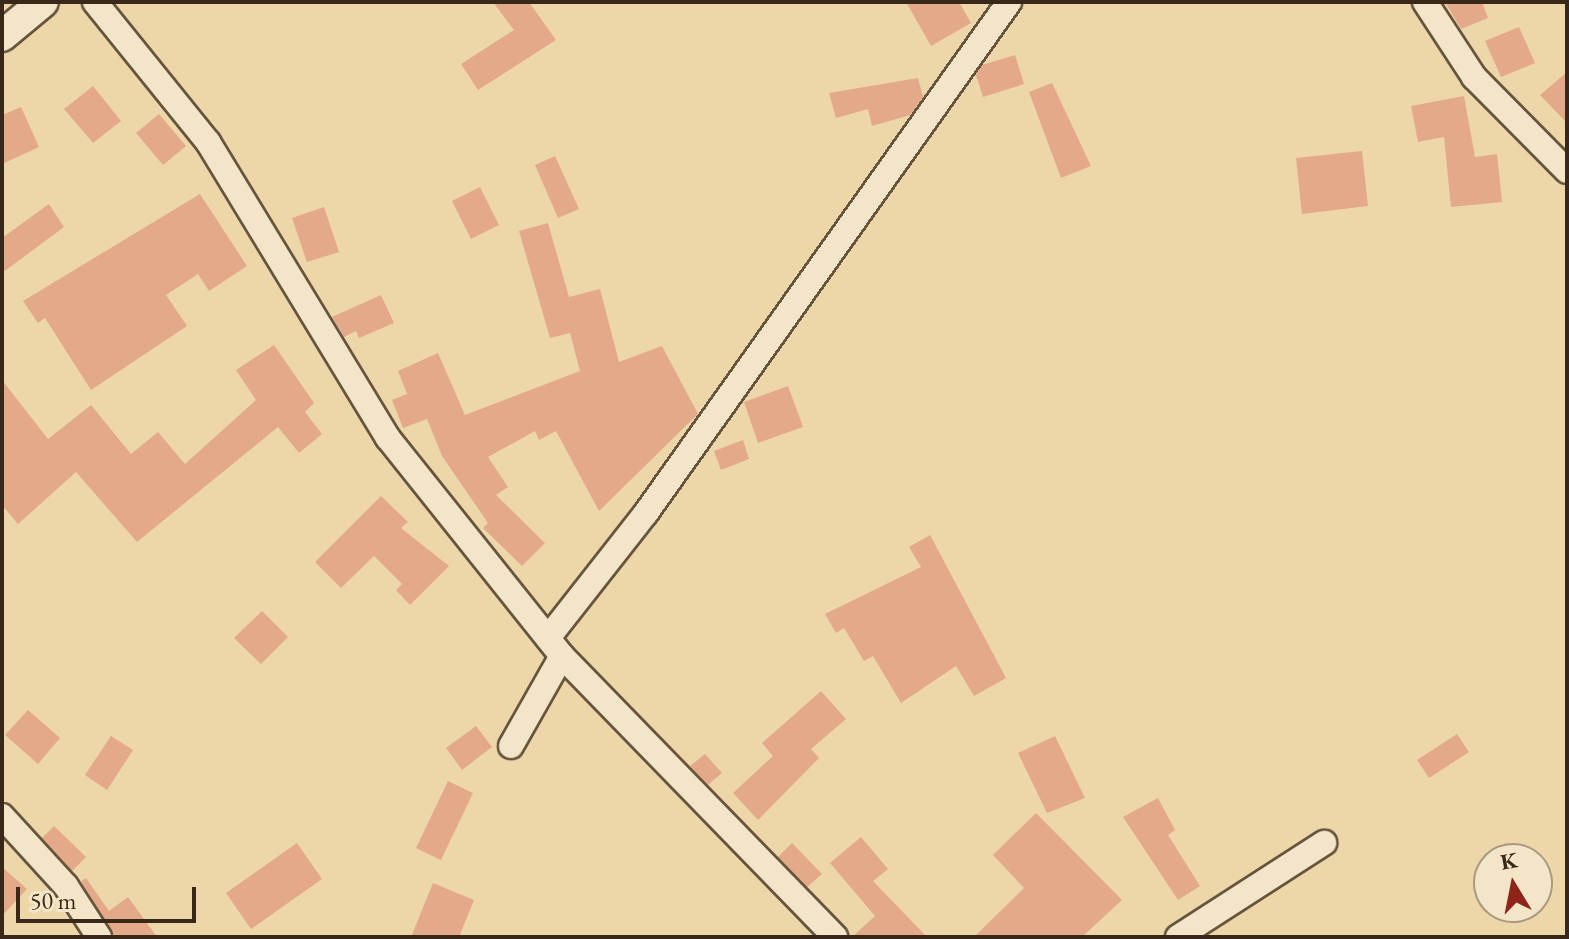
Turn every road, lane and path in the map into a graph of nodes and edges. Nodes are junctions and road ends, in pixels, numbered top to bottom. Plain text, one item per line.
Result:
1 (43, 2) edge
2 (95, 2) edge
3 (1009, 2) edge
4 (1425, 2) edge
5 (2, 36) edge
6 (1567, 171) edge
7 (555, 647) junction
8 (511, 746) dead end
9 (2, 816) edge
10 (1324, 843) dead end
11 (99, 937) edge
12 (835, 937) edge
13 (1178, 937) edge

1 - 5 street
2 - 7 street
3 - 7 street
4 - 6 street
7 - 8 street
7 - 12 street
9 - 11 street
10 - 13 street

